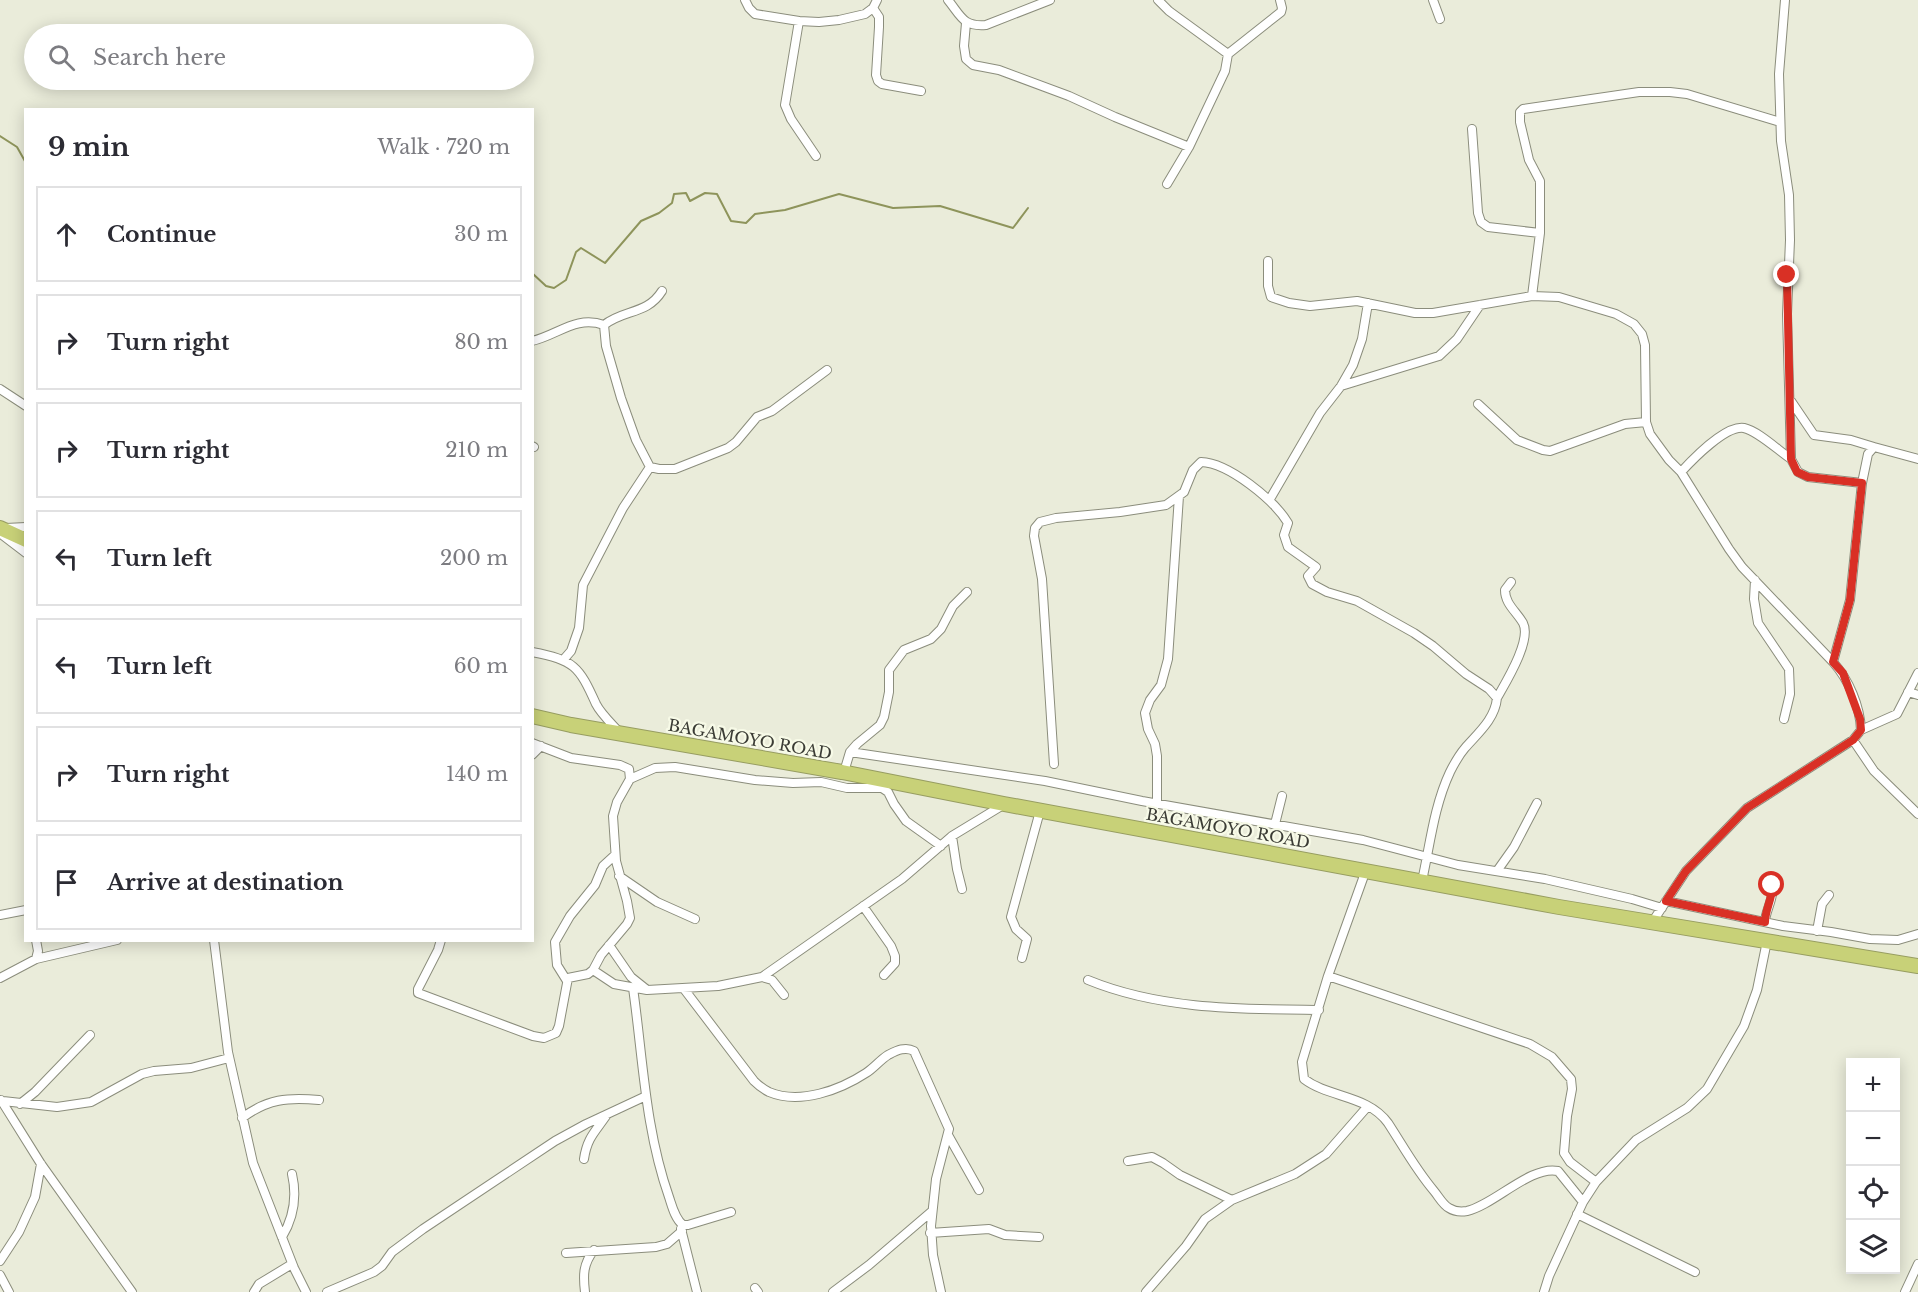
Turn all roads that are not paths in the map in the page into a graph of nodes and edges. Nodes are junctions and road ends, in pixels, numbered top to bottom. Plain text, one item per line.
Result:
1 (745, 0) edge
2 (948, 0) edge
3 (1050, 0) edge
4 (1158, 0) edge
5 (1280, 0) edge
6 (1432, 0) edge
7 (1785, 0) edge
8 (875, 4) edge
9 (1440, 19) dead end
10 (799, 21) junction
11 (966, 23) junction
12 (1228, 54) junction
13 (921, 91) dead end
14 (1780, 122) junction
15 (1472, 129) dead end
16 (1189, 147) junction
17 (816, 156) dead end
18 (1167, 184) dead end
19 (1540, 233) junction
20 (1268, 261) dead end
21 (662, 291) dead end
22 (1532, 296) junction
23 (1368, 303) junction
24 (1480, 305) junction
25 (604, 325) junction
26 (534, 340) edge
27 (827, 370) dead end
28 (1341, 386) junction
29 (0, 389) edge
30 (1791, 401) junction
31 (1478, 404) dead end
32 (24, 405) edge
33 (1646, 422) junction
34 (1874, 447) junction
35 (1791, 459) junction
36 (1918, 459) edge
37 (650, 467) junction
38 (1681, 472) junction
39 (1862, 483) junction
40 (1179, 496) junction
41 (1270, 500) junction
42 (24, 527) edge
43 (0, 530) edge
44 (24, 539) edge
45 (24, 551) edge
46 (1755, 580) junction
47 (1511, 582) dead end
48 (967, 592) dead end
49 (1050, 623) dead end
50 (534, 652) edge
51 (564, 659) junction
52 (1833, 662) junction
53 (1918, 673) edge
54 (1908, 692) junction
55 (1918, 695) edge
56 (1497, 698) junction
57 (534, 716) edge
58 (1784, 719) dead end
59 (1861, 730) junction
60 (621, 734) junction
61 (1853, 740) junction
62 (537, 745) edge
63 (850, 752) junction
64 (1054, 764) junction
65 (844, 772) junction
66 (630, 779) junction
67 (1053, 783) junction
68 (1282, 796) dead end
69 (1537, 803) dead end
70 (1004, 804) junction
71 (1157, 804) junction
72 (1040, 811) junction
73 (1918, 814) edge
74 (1275, 824) junction
75 (952, 836) junction
76 (941, 846) junction
77 (615, 855) junction
78 (1427, 857) junction
79 (1366, 870) junction
80 (1497, 871) junction
81 (619, 876) junction
82 (1422, 881) junction
83 (1768, 881) dead end
84 (962, 889) dead end
85 (1829, 895) dead end
86 (1664, 904) junction
87 (863, 906) junction
88 (24, 910) edge
89 (0, 915) edge
90 (695, 919) dead end
91 (1653, 921) junction
92 (1765, 922) junction
93 (1817, 931) junction
94 (1918, 934) edge
95 (1767, 941) junction
96 (36, 942) edge
97 (108, 942) edge
98 (214, 942) edge
99 (440, 942) edge
100 (609, 945) junction
101 (1022, 958) dead end
102 (36, 959) junction
103 (1918, 966) edge
104 (593, 970) junction
105 (884, 975) dead end
106 (1328, 976) junction
107 (762, 977) junction
108 (0, 978) edge
109 (1088, 980) dead end
110 (567, 981) junction
111 (633, 988) junction
112 (684, 989) junction
113 (647, 990) junction
114 (784, 995) dead end
115 (1319, 1010) junction
116 (90, 1035) dead end
117 (229, 1058) junction
118 (646, 1096) junction
119 (1, 1100) edge
120 (319, 1100) dead end
121 (20, 1104) junction
122 (1368, 1106) junction
123 (606, 1114) junction
124 (242, 1118) junction
125 (948, 1135) junction
126 (584, 1159) dead end
127 (1128, 1161) dead end
128 (41, 1164) junction
129 (292, 1174) dead end
130 (1596, 1182) junction
131 (979, 1190) dead end
132 (1232, 1200) junction
133 (1583, 1202) junction
134 (731, 1212) dead end
135 (931, 1212) junction
136 (1577, 1214) junction
137 (681, 1227) junction
138 (930, 1233) junction
139 (1039, 1236) dead end
140 (282, 1237) junction
141 (594, 1250) junction
142 (566, 1253) dead end
143 (0, 1261) edge
144 (292, 1263) junction
145 (1918, 1264) edge
146 (1695, 1272) dead end
147 (0, 1275) edge
148 (9, 1292) edge
149 (132, 1292) edge
150 (254, 1292) edge
151 (306, 1292) edge
152 (327, 1292) edge
153 (585, 1292) edge
154 (697, 1292) edge
155 (833, 1292) edge
156 (941, 1292) edge
157 (1146, 1292) edge
158 (1544, 1292) edge
159 (1905, 1292) edge

1 - 10 street
2 - 11 street
3 - 11 street
4 - 12 street
5 - 12 street
6 - 9 street
7 - 14 street
8 - 10 street
8 - 13 street
10 - 17 street
11 - 16 street
12 - 16 street
14 - 19 street
14 - 30 street
15 - 19 street
16 - 18 street
19 - 22 street
20 - 23 street
21 - 25 street
22 - 24 street
22 - 33 street
23 - 24 street
23 - 28 street
24 - 28 street
25 - 26 street
25 - 37 street
27 - 37 street
28 - 41 street
29 - 32 street
30 - 34 street
30 - 35 street
31 - 33 street
33 - 38 street
34 - 36 street
34 - 39 street
35 - 38 street
35 - 39 street
37 - 51 street
38 - 46 street
39 - 52 street
40 - 41 street
40 - 64 street
40 - 71 street
41 - 56 street
42 - 43 street
43 - 44 highway
43 - 45 street
46 - 52 street
46 - 58 street
47 - 56 street
48 - 63 street
49 - 64 street
50 - 51 street
51 - 60 street
52 - 59 street
53 - 54 street
54 - 55 street
54 - 59 street
56 - 78 street
57 - 60 highway, BAGAMOYO ROAD
59 - 61 street
60 - 65 highway, BAGAMOYO ROAD
61 - 73 street
61 - 86 street
62 - 66 street
63 - 65 street
63 - 67 street
64 - 67 street
65 - 70 highway, BAGAMOYO ROAD
66 - 76 street
66 - 77 street
67 - 71 street
68 - 74 street
69 - 80 street
70 - 72 highway, BAGAMOYO ROAD
70 - 75 street
71 - 74 street
72 - 79 highway, BAGAMOYO ROAD
72 - 101 street
74 - 78 street
75 - 76 street
75 - 84 street
76 - 87 street
77 - 81 street
77 - 110 street
78 - 80 street
78 - 82 street
79 - 82 highway, BAGAMOYO ROAD
79 - 106 street
80 - 86 street
81 - 90 street
81 - 100 street
82 - 91 highway, BAGAMOYO ROAD
83 - 92 street
85 - 93 street
86 - 91 street
86 - 92 street
87 - 105 street
87 - 107 street
88 - 89 street
91 - 95 highway, BAGAMOYO ROAD
92 - 93 street
93 - 94 street
95 - 103 highway, BAGAMOYO ROAD
95 - 130 street
96 - 102 street
97 - 102 street
98 - 117 street
99 - 110 street
100 - 104 street
100 - 113 street
102 - 108 street
104 - 110 street
104 - 111 street
106 - 115 street
106 - 130 street
107 - 112 street
107 - 114 street
109 - 115 street
111 - 113 street
111 - 118 street
112 - 113 street
112 - 125 street
115 - 122 street
116 - 121 street
117 - 121 street
117 - 124 street
118 - 123 street
118 - 137 street
119 - 121 street
119 - 128 street
120 - 124 street
122 - 132 street
122 - 133 street
123 - 126 street
123 - 152 street
124 - 140 street
125 - 131 street
125 - 135 street
127 - 132 street
128 - 143 street
128 - 149 street
129 - 140 street
130 - 133 street
132 - 157 street
133 - 136 street
134 - 137 street
135 - 138 street
135 - 155 street
136 - 146 street
136 - 158 street
137 - 141 street
137 - 154 street
138 - 139 street
138 - 156 street
140 - 144 street
141 - 142 street
141 - 153 street
144 - 150 street
144 - 151 street
145 - 159 street
147 - 148 street

